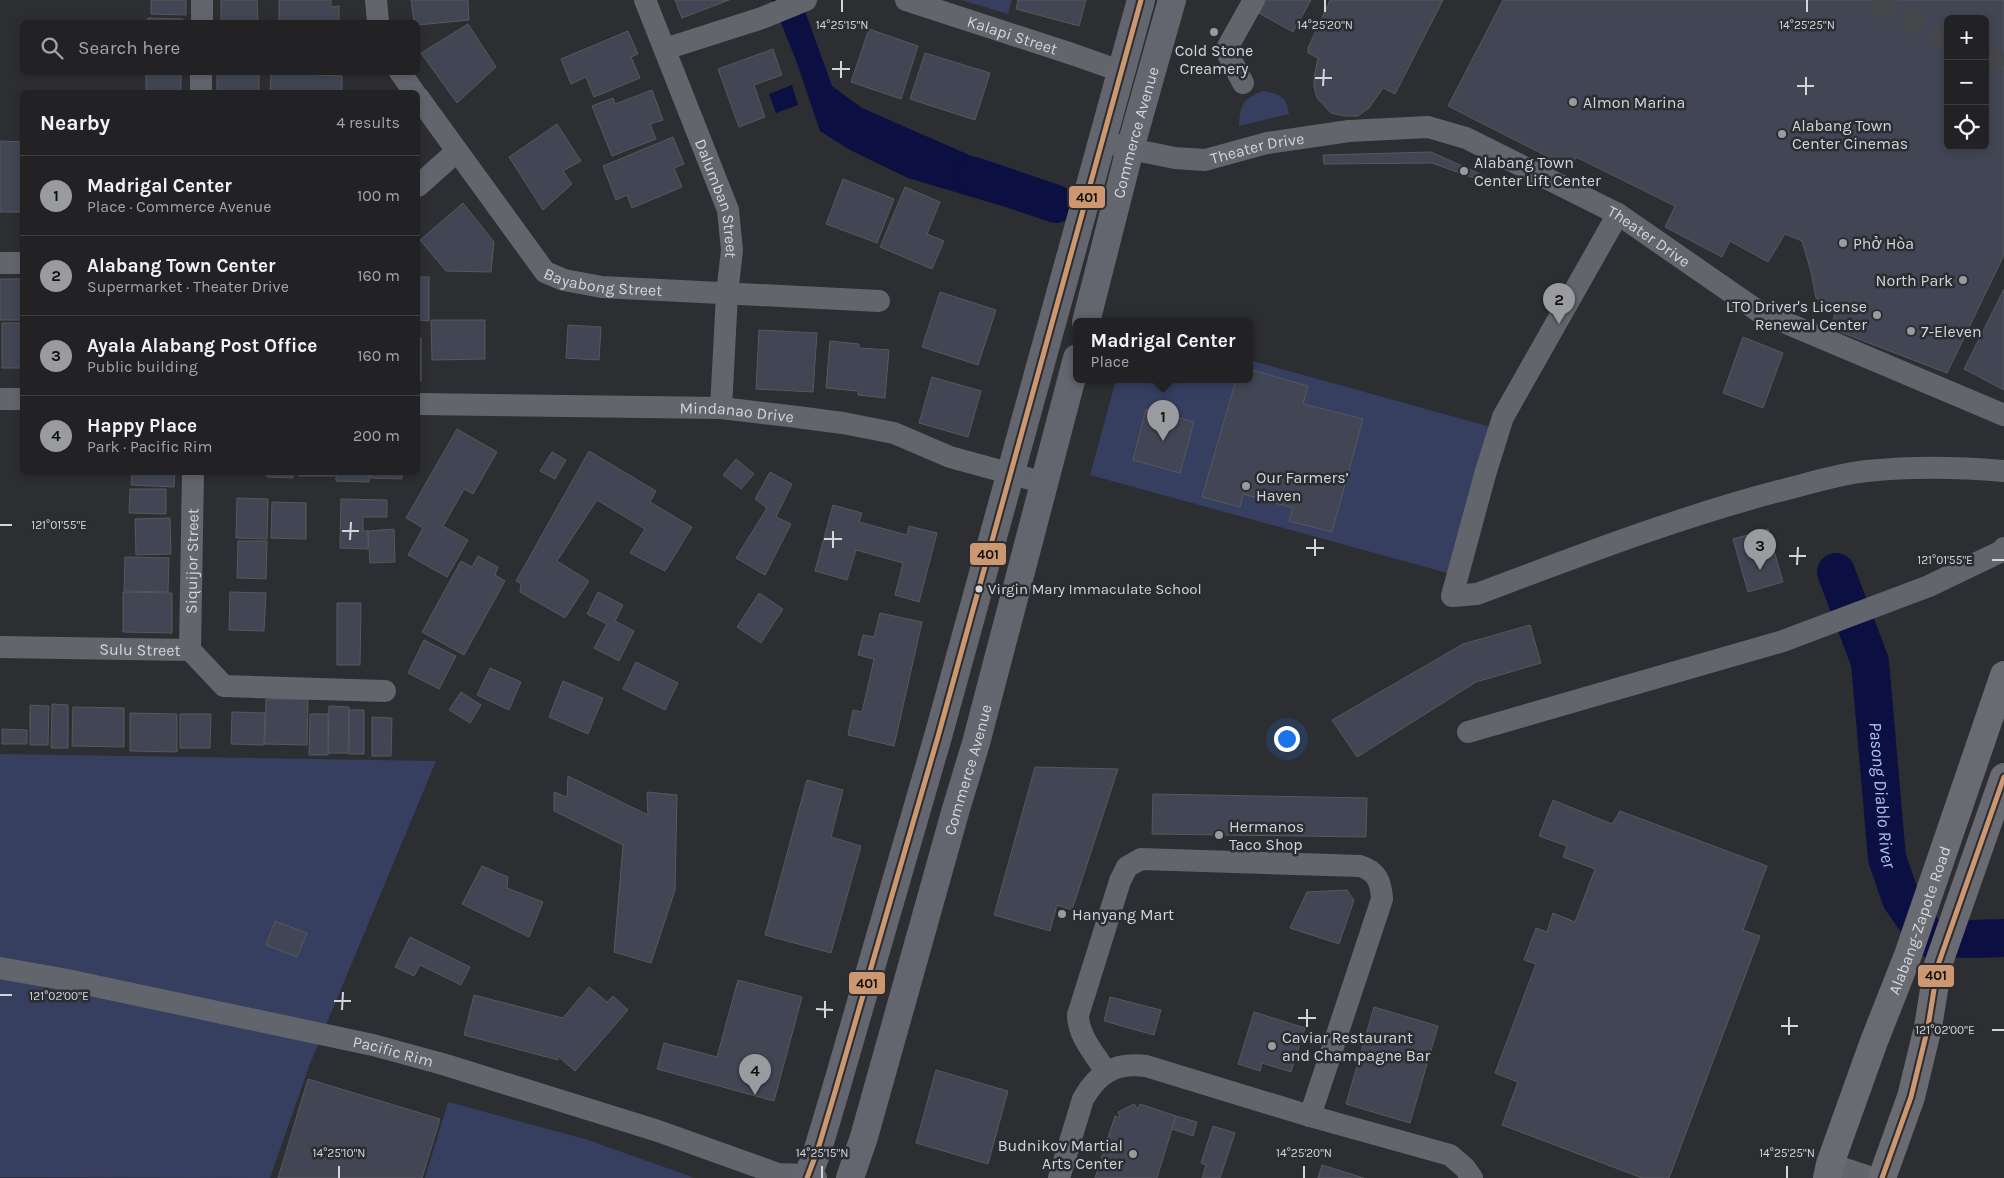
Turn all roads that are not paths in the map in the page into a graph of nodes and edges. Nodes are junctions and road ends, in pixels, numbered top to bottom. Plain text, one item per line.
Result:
1 (202, 0) edge
2 (376, 0) edge
3 (645, 0) edge
4 (806, 0) edge
5 (906, 0) edge
6 (1141, 0) edge
7 (1172, 0) edge
8 (1254, 0) edge
9 (202, 20) edge
10 (378, 20) edge
11 (665, 49) junction
12 (1120, 71) junction
13 (201, 75) edge
14 (402, 75) edge
15 (1243, 83) dead end
16 (200, 90) edge
17 (413, 90) edge
18 (420, 100) edge
19 (1101, 140) junction
20 (1130, 149) junction
21 (457, 151) junction
22 (420, 184) edge
23 (1618, 214) junction
24 (0, 263) edge
25 (20, 263) edge
26 (727, 294) junction
27 (879, 301) dead end
28 (1087, 318) edge
29 (1073, 374) edge
30 (0, 399) edge
31 (20, 399) edge
32 (420, 404) edge
33 (722, 408) junction
34 (2004, 415) edge
35 (2004, 471) edge
36 (1010, 473) junction
37 (193, 475) edge
38 (1045, 483) junction
39 (2004, 548) edge
40 (0, 647) edge
41 (190, 650) junction
42 (2004, 675) edge
43 (385, 691) dead end
44 (1468, 732) dead end
45 (2004, 777) edge
46 (919, 803) junction
47 (956, 809) junction
48 (0, 968) edge
49 (1106, 1072) junction
50 (1310, 1116) junction
51 (1825, 1173) edge
52 (779, 1176) edge
53 (810, 1177) edge
54 (850, 1178) edge
55 (1059, 1178) edge
56 (1472, 1178) edge
57 (1872, 1178) edge
58 (1882, 1178) edge

1 - 9 street
2 - 10 street
3 - 11 street, Dalumban Street
4 - 11 street
5 - 12 street, Kalapi Street
6 - 12 main road, Commerce Avenue
7 - 20 main road, Commerce Avenue
8 - 15 street
11 - 26 street, Dalumban Street
12 - 19 main road, Commerce Avenue
13 - 16 street
14 - 17 street
18 - 21 street, Bayabong Street
19 - 20 street, Theater Drive
19 - 36 main road, Commerce Avenue
20 - 23 street, Theater Drive
20 - 28 main road, Commerce Avenue
21 - 22 street
21 - 26 street, Bayabong Street
23 - 34 street, Theater Drive
23 - 35 street
24 - 25 street
26 - 27 street, Bayabong Street
26 - 33 street, Dalumban Street
29 - 38 main road, Commerce Avenue
30 - 31 street
32 - 33 street, Mindanao Drive
33 - 36 street, Mindanao Drive
36 - 38 street, Mindanao Drive
36 - 46 main road, Commerce Avenue
37 - 41 street, Siquijor Street
38 - 47 main road, Commerce Avenue
39 - 44 street
40 - 41 street, Sulu Street
41 - 43 street, Sulu Street
42 - 51 highway, Alabang-Zapote Road
45 - 58 highway, Alabang-Zapote Road
46 - 47 main road
46 - 53 main road, Commerce Avenue
47 - 54 main road, Commerce Avenue
48 - 52 street, Pacific Rim
49 - 50 street
49 - 50 street
49 - 55 street
50 - 56 street
51 - 57 street
52 - 53 street, Pacific Rim

